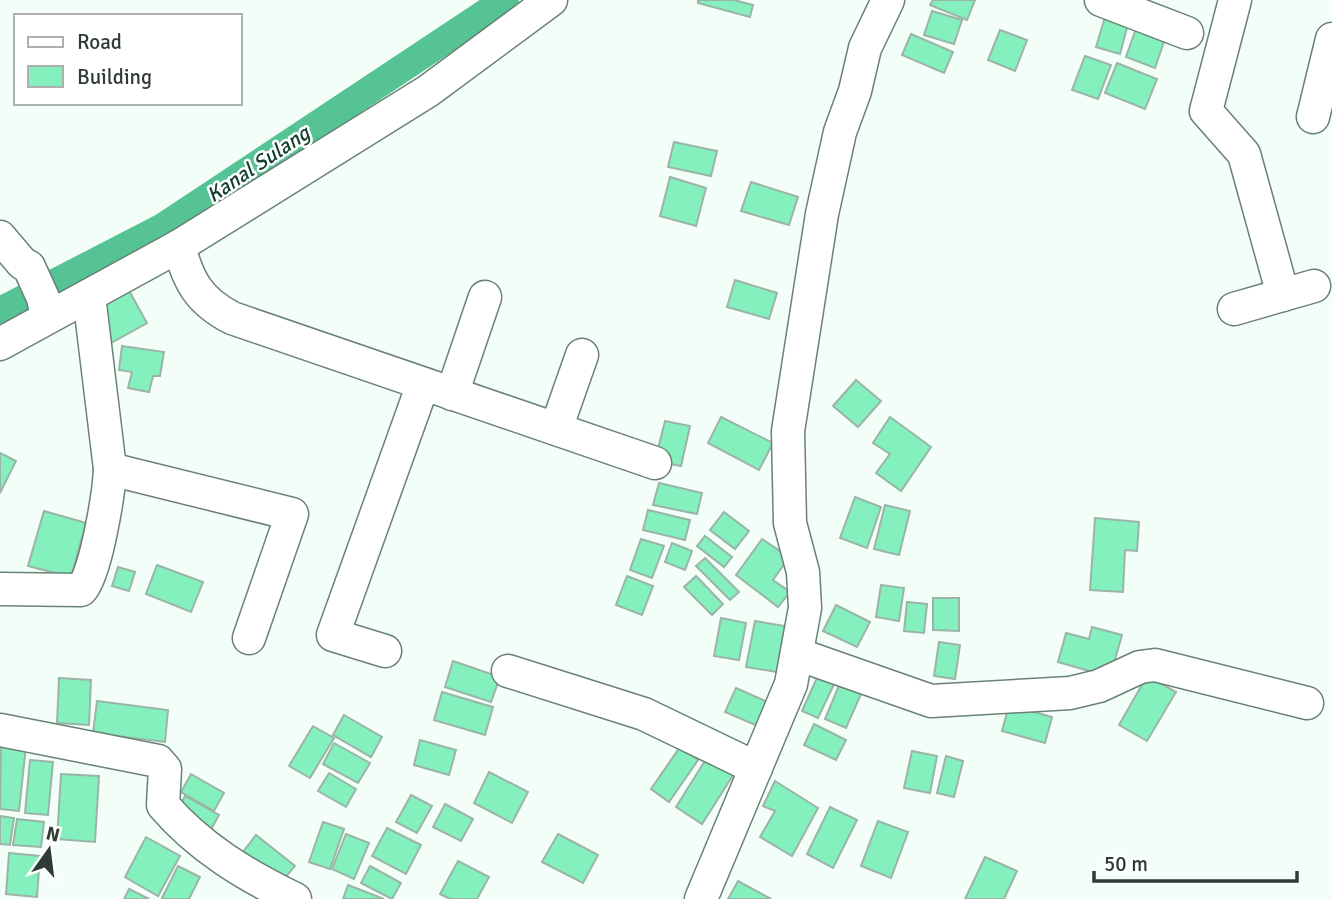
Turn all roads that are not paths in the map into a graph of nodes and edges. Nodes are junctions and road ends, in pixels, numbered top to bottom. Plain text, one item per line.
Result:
1 (551, 0) edge
2 (888, 0) edge
3 (1101, 0) edge
4 (1235, 0) edge
5 (1187, 33) dead end
6 (1332, 39) edge
7 (1312, 117) dead end
8 (0, 237) edge
9 (179, 246) junction
10 (1314, 286) dead end
11 (1283, 295) junction
12 (89, 296) junction
13 (485, 297) dead end
14 (45, 308) junction
15 (1234, 309) dead end
16 (0, 344) edge
17 (582, 355) dead end
18 (438, 389) junction
19 (556, 429) junction
20 (655, 463) dead end
21 (110, 469) junction
22 (0, 589) edge
23 (248, 638) dead end
24 (386, 651) dead end
25 (797, 654) junction
26 (508, 671) dead end
27 (1307, 703) dead end
28 (0, 730) edge
29 (757, 768) junction
30 (295, 899) edge
31 (701, 899) edge

1 - 9 street
2 - 25 street
3 - 5 street
4 - 11 street
6 - 7 street
8 - 14 street
9 - 12 street
9 - 18 street
10 - 11 street
11 - 15 street
12 - 14 street
12 - 21 street
13 - 18 street
14 - 16 street
17 - 19 street
18 - 19 street
18 - 24 street
19 - 20 street
21 - 22 street
21 - 23 street
25 - 27 street
25 - 29 street
26 - 29 street
28 - 30 street
29 - 31 street

